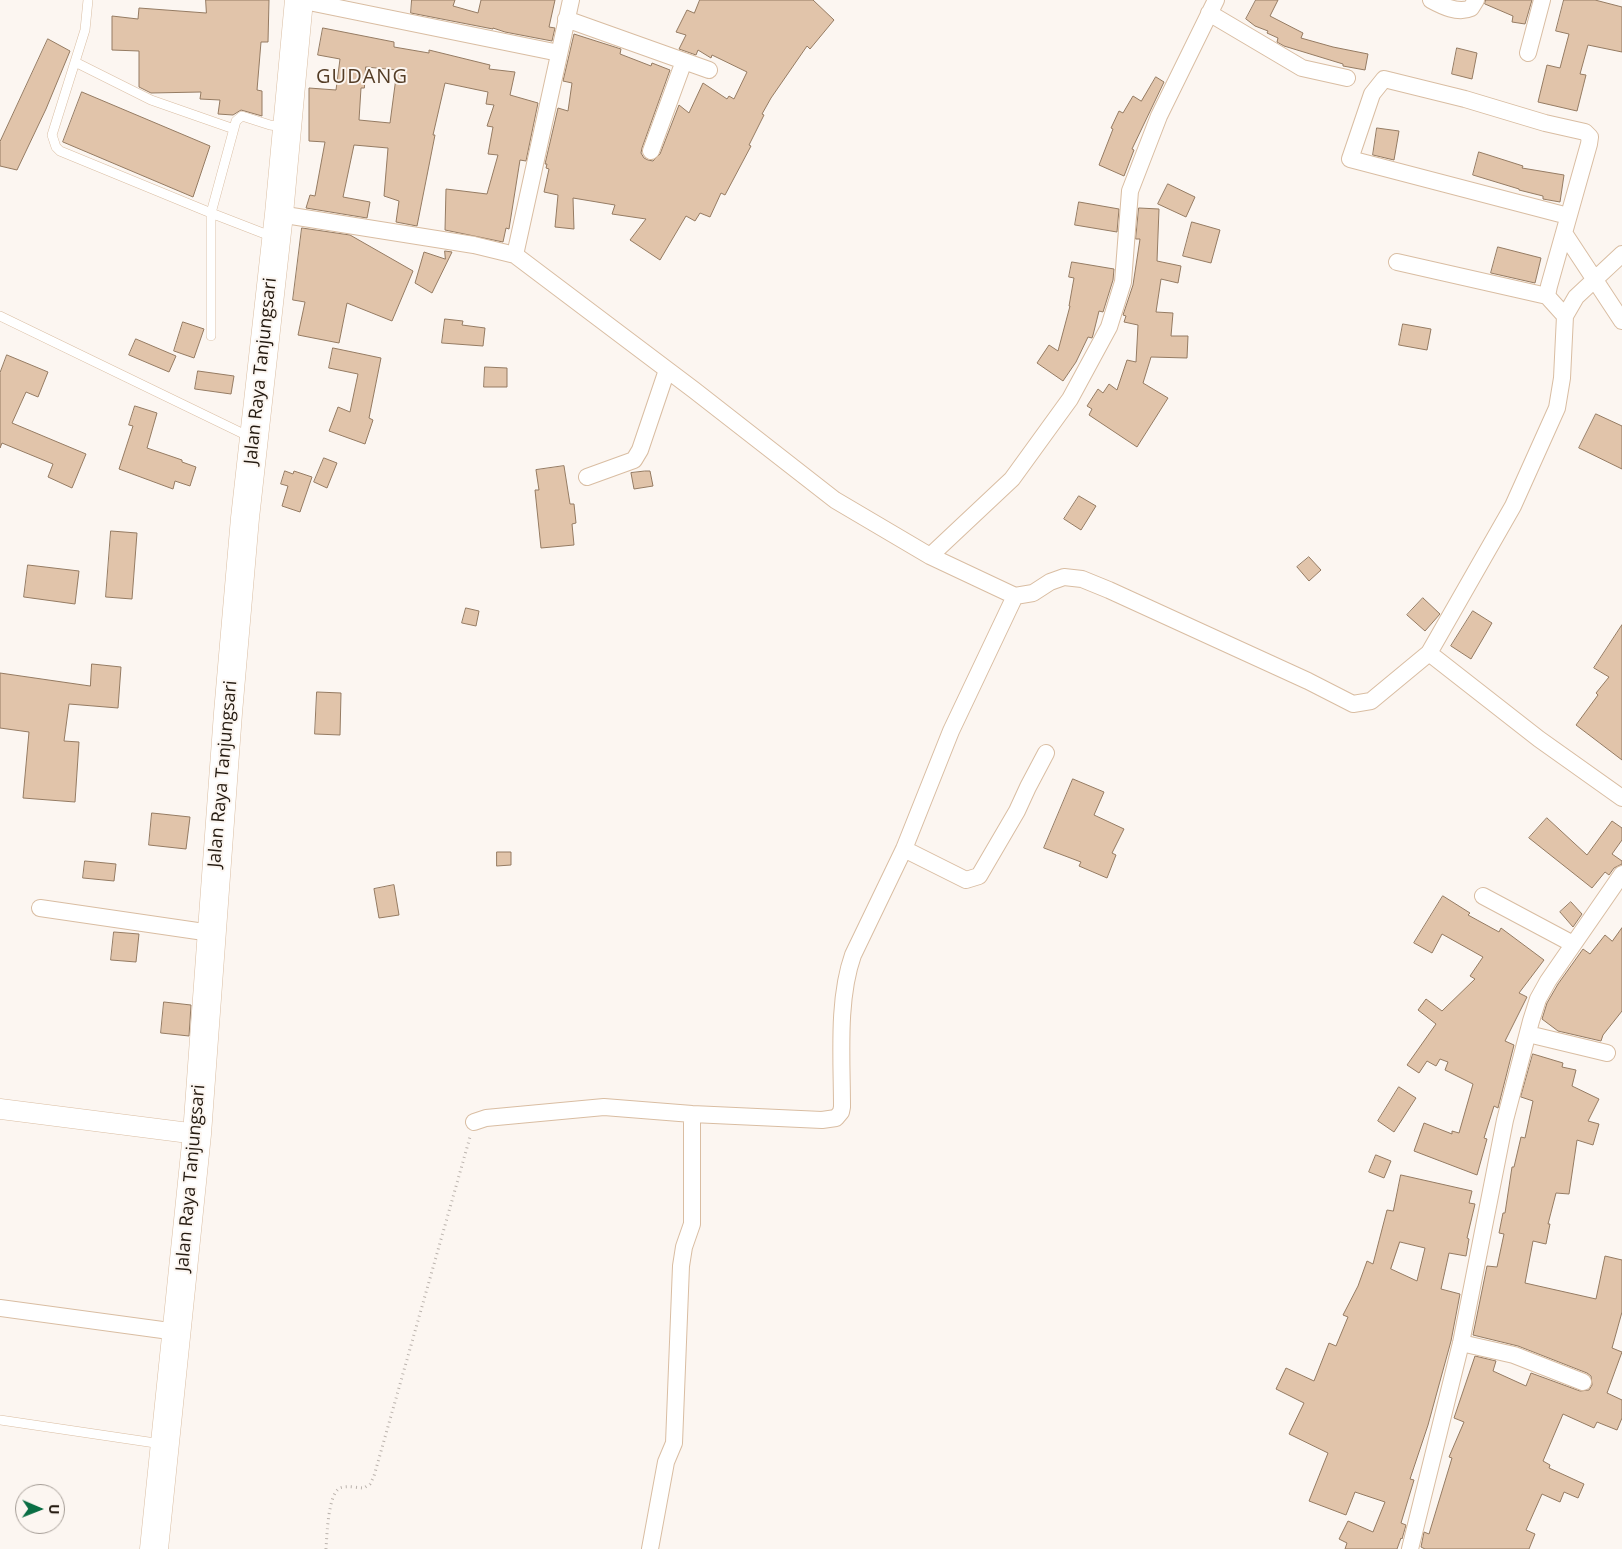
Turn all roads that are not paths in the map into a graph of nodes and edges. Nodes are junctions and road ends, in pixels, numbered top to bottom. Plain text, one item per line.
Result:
1 (88, 0) edge
2 (300, 0) edge
3 (571, 0) edge
4 (1431, 0) edge
5 (1476, 0) edge
6 (1542, 0) edge
7 (1213, 7) edge
8 (566, 19) junction
9 (558, 53) junction
10 (1528, 53) dead end
11 (684, 61) junction
12 (75, 62) junction
13 (709, 70) dead end
14 (1347, 78) dead end
15 (288, 128) junction
16 (234, 129) junction
17 (651, 151) dead end
18 (211, 213) junction
19 (1568, 216) junction
20 (277, 226) junction
21 (1564, 233) junction
22 (1622, 254) edge
23 (514, 256) junction
24 (1397, 262) dead end
25 (1594, 279) junction
26 (1548, 296) junction
27 (0, 316) edge
28 (1565, 316) junction
29 (1622, 321) edge
30 (211, 336) dead end
31 (667, 370) junction
32 (254, 439) junction
33 (587, 478) dead end
34 (930, 556) junction
35 (1016, 596) junction
36 (1429, 653) junction
37 (1046, 754) dead end
38 (1622, 798) edge
39 (904, 849) junction
40 (1622, 874) edge
41 (1484, 896) dead end
42 (40, 908) dead end
43 (211, 933) junction
44 (1573, 944) junction
45 (1528, 1034) junction
46 (1607, 1053) dead end
47 (0, 1109) edge
48 (692, 1114) junction
49 (474, 1122) road end
50 (197, 1134) junction
51 (0, 1308) edge
52 (177, 1332) junction
53 (1462, 1343) junction
54 (1583, 1382) dead end
55 (0, 1420) edge
56 (165, 1445) junction
57 (154, 1549) edge
58 (650, 1549) edge
59 (1410, 1549) edge

1 - 12 lane
2 - 9 street
2 - 15 highway, Jalan Raya Tanjungsari
3 - 8 street
4 - 5 street
6 - 10 street
7 - 14 street
7 - 34 street
8 - 9 street
8 - 11 street
9 - 23 street
11 - 13 street
11 - 17 street
12 - 16 lane
12 - 18 lane
15 - 16 lane
15 - 20 highway, Jalan Raya Tanjungsari
16 - 18 lane
18 - 20 lane
18 - 30 lane
19 - 19 street
19 - 21 street
20 - 23 street
20 - 32 highway, Jalan Raya Tanjungsari
21 - 25 street
21 - 26 street
22 - 25 street
23 - 31 street
24 - 26 street
25 - 28 street
25 - 29 street
26 - 28 street
27 - 32 lane
28 - 36 street
31 - 33 street
31 - 34 street
32 - 43 highway, Jalan Raya Tanjungsari
34 - 35 street
35 - 36 street
35 - 39 street
36 - 38 street
37 - 39 street
39 - 48 street
40 - 44 street
41 - 44 street
42 - 43 street
43 - 50 highway, Jalan Raya Tanjungsari
44 - 45 street
45 - 46 street
45 - 53 street
47 - 50 street
48 - 49 street
48 - 58 street
50 - 52 highway, Jalan Raya Tanjungsari
51 - 52 street
52 - 56 highway, Jalan Raya Tanjungsari
53 - 54 street
53 - 59 street
55 - 56 lane
56 - 57 highway, Jalan Raya Tanjungsari

